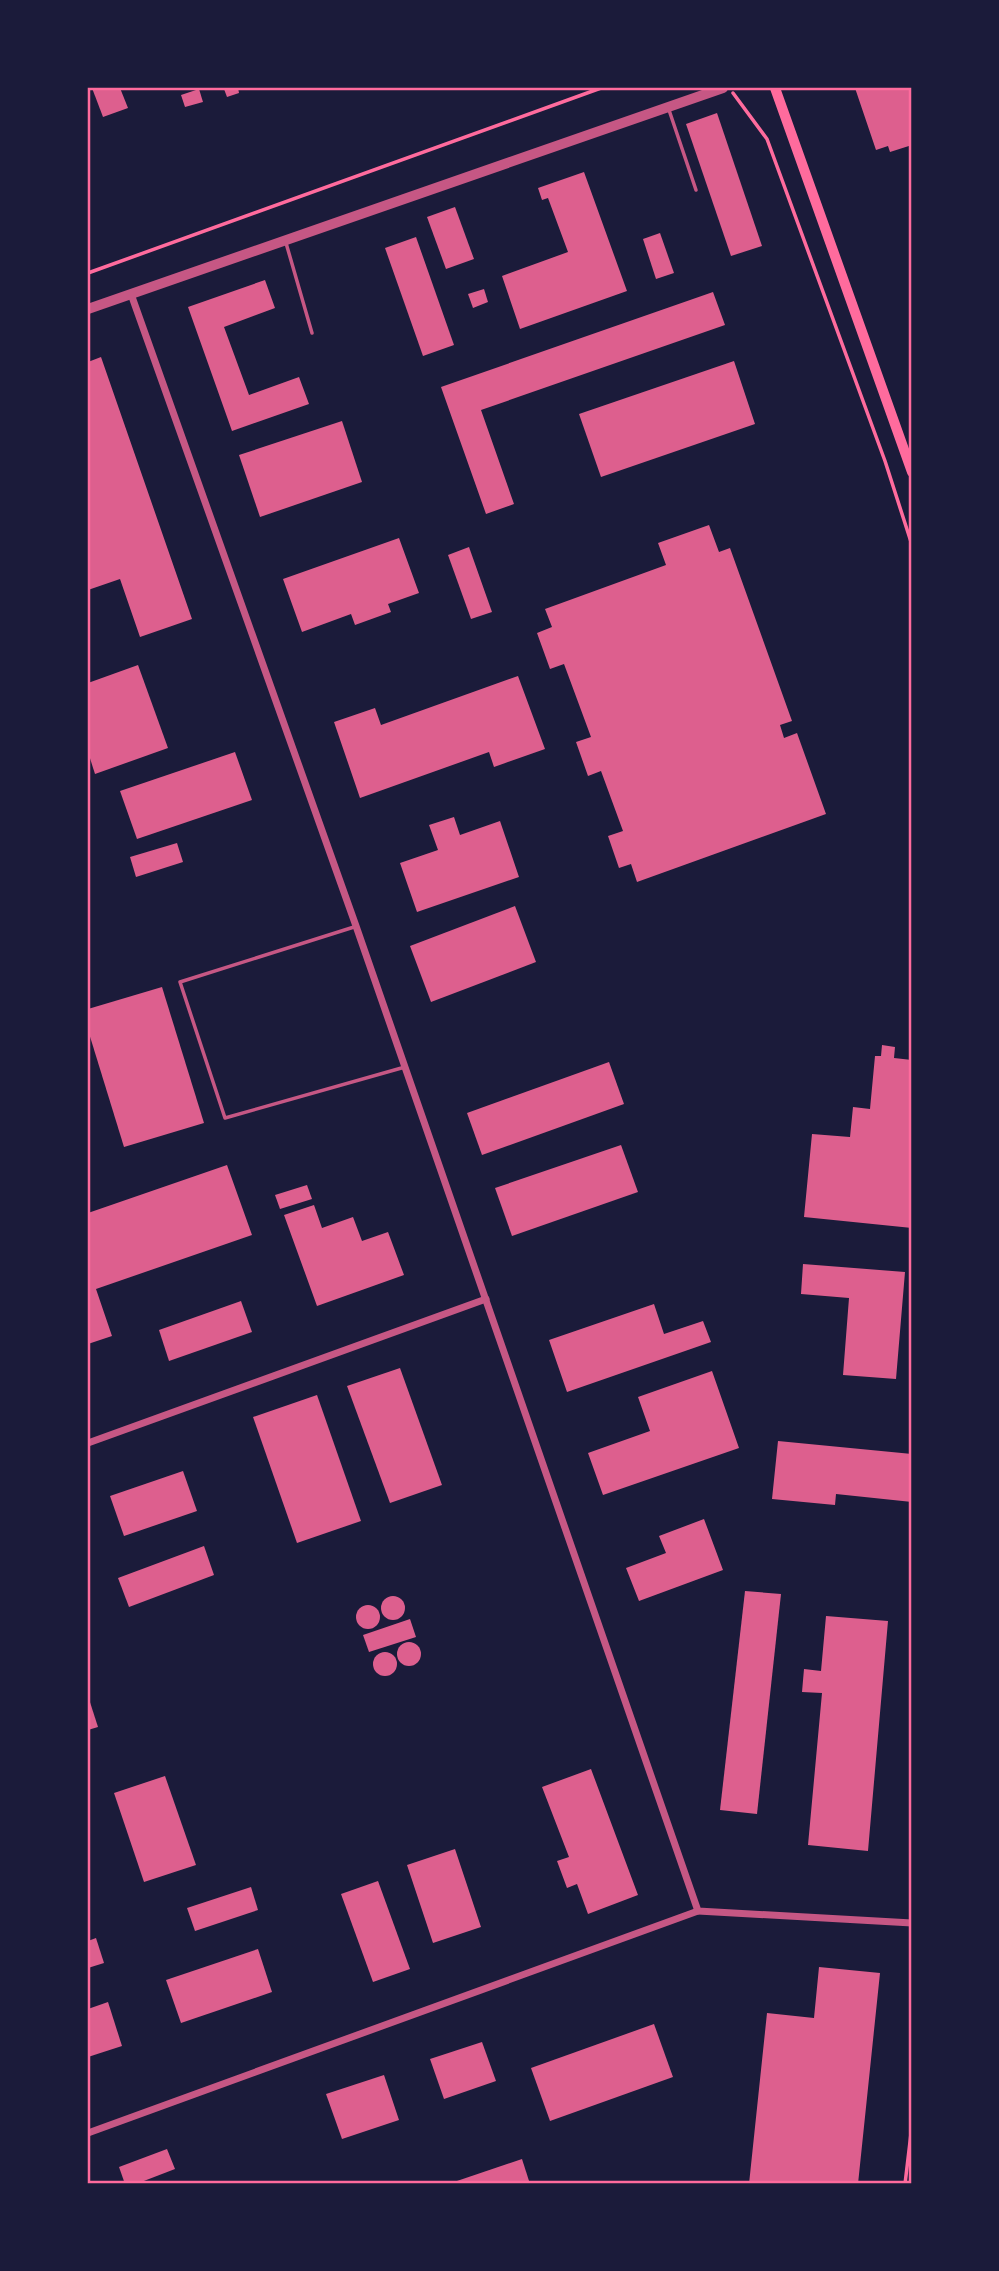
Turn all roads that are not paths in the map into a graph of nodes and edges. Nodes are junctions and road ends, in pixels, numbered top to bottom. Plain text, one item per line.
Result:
1 (726, 88) edge
2 (775, 88) edge
3 (669, 107) junction
4 (696, 190) dead end
5 (285, 241) junction
6 (131, 294) junction
7 (88, 309) edge
8 (312, 333) dead end
9 (912, 472) edge
10 (356, 926) junction
11 (405, 1067) junction
12 (486, 1299) junction
13 (88, 1443) edge
14 (698, 1911) junction
15 (912, 1923) edge
16 (88, 2133) edge

1 - 3 street
2 - 9 main road
3 - 4 lane
3 - 5 street
5 - 6 street
5 - 8 lane
6 - 7 street
6 - 10 street
10 - 11 street
10 - 11 lane
11 - 12 street
12 - 13 street
12 - 14 street
14 - 15 street
14 - 16 street

